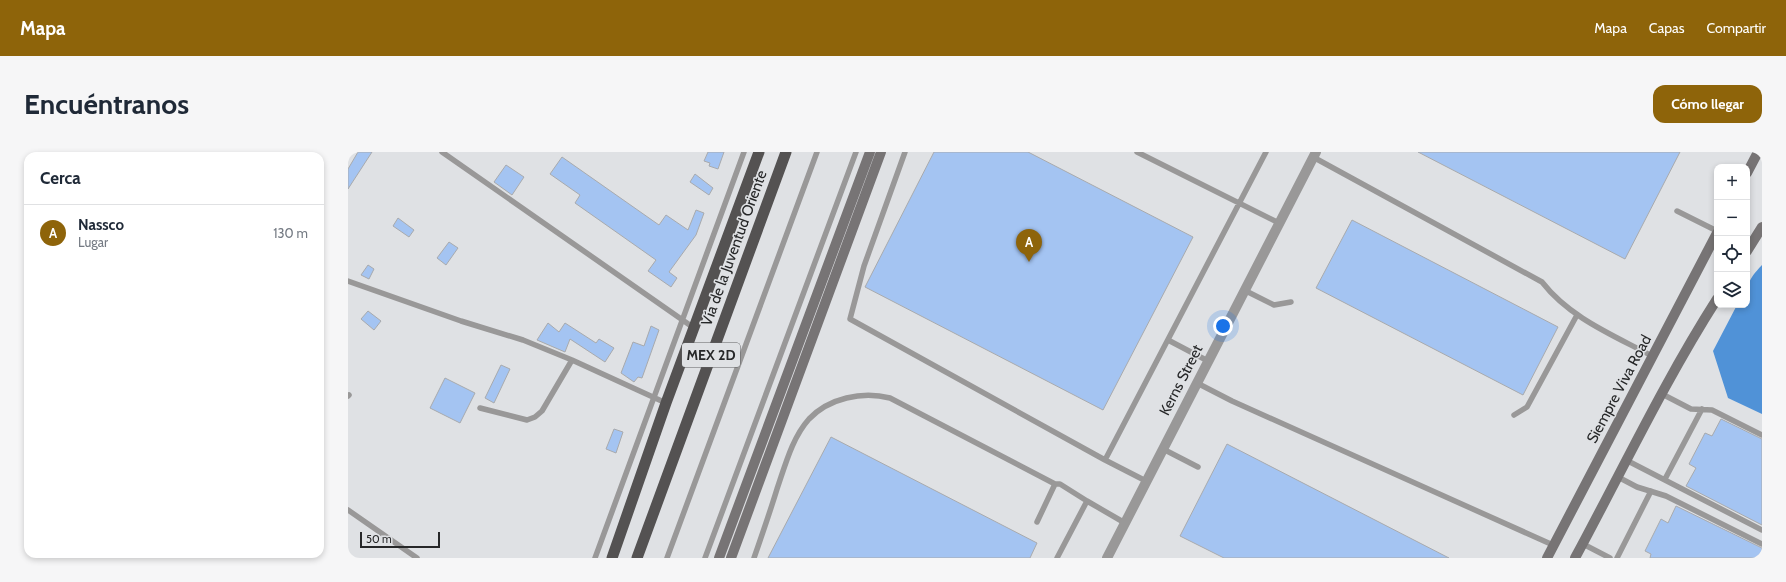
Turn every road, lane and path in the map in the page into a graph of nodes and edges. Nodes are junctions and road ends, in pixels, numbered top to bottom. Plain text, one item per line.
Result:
1 (442, 152) edge
2 (744, 152) edge
3 (759, 152) edge
4 (786, 152) edge
5 (817, 152) edge
6 (856, 152) edge
7 (870, 152) edge
8 (882, 152) edge
9 (905, 152) edge
10 (1137, 152) edge
11 (1266, 152) edge
12 (1758, 152) edge
13 (1314, 154) edge
14 (1750, 167) edge
15 (1239, 203) junction
16 (1677, 211) dead end
17 (1279, 223) junction
18 (1762, 227) edge
19 (1714, 230) edge
20 (1715, 236) edge
21 (1750, 246) edge
22 (348, 281) edge
23 (1244, 290) junction
24 (1291, 302) dead end
25 (1714, 304) edge
26 (1577, 315) junction
27 (682, 320) junction
28 (694, 328) junction
29 (1168, 340) junction
30 (1652, 356) junction
31 (572, 360) junction
32 (1208, 361) junction
33 (1197, 383) junction
34 (1662, 394) junction
35 (654, 398) junction
36 (666, 403) junction
37 (480, 408) dead end
38 (1702, 409) junction
39 (1514, 415) dead end
40 (1762, 435) edge
41 (1163, 449) junction
42 (1104, 460) junction
43 (1626, 460) junction
44 (1198, 467) dead end
45 (1618, 477) junction
46 (1665, 479) junction
47 (1146, 481) junction
48 (1055, 484) junction
49 (1651, 491) junction
50 (1087, 501) junction
51 (348, 510) edge
52 (1037, 522) dead end
53 (1125, 523) junction
54 (1762, 530) edge
55 (622, 532) junction
56 (644, 540) junction
57 (1583, 544) junction
58 (1762, 544) edge
59 (1553, 545) junction
60 (417, 558) edge
61 (595, 558) edge
62 (612, 558) edge
63 (616, 558) edge
64 (632, 558) edge
65 (637, 558) edge
66 (667, 558) edge
67 (705, 558) edge
68 (719, 558) edge
69 (731, 558) edge
70 (754, 558) edge
71 (1057, 558) edge
72 (1107, 558) edge
73 (1547, 558) edge
74 (1575, 558) edge
75 (1610, 558) edge
76 (1616, 558) edge

1 - 27 lane
2 - 27 lane
3 - 28 highway, Vía de la Juventud Oriente / MEX 2D
4 - 56 highway, Vía de la Juventud Oriente / MEX 2D
5 - 66 lane
6 - 67 lane
7 - 68 main road
8 - 69 main road
9 - 42 lane
10 - 15 lane
11 - 15 lane
12 - 14 main road
13 - 17 street, Kerns Street
13 - 26 lane
15 - 17 lane
15 - 29 lane
16 - 19 lane
17 - 23 street, Kerns Street
18 - 21 main road
20 - 30 main road, Siempre Viva Road
22 - 31 lane
23 - 24 lane
23 - 32 street, Kerns Street
25 - 34 main road
26 - 30 lane
26 - 39 lane
27 - 28 lane
27 - 35 lane
28 - 36 highway, Vía de la Juventud Oriente / MEX 2D
29 - 32 lane
29 - 42 lane
30 - 59 main road, Siempre Viva Road
31 - 35 lane
31 - 37 lane
32 - 33 street, Kerns Street
33 - 41 street, Kerns Street
33 - 59 lane
34 - 38 lane
34 - 43 main road
35 - 36 lane
35 - 61 lane
36 - 55 highway, Vía de la Juventud Oriente / MEX 2D
38 - 40 lane
38 - 46 lane
41 - 44 lane
41 - 47 street, Kerns Street
42 - 47 lane
43 - 45 main road
43 - 46 lane
45 - 49 lane
45 - 57 main road
46 - 54 lane
47 - 53 street, Kerns Street
48 - 50 lane
48 - 52 lane
48 - 70 lane
49 - 58 lane
49 - 76 lane
50 - 53 lane
50 - 71 lane
51 - 60 lane
53 - 72 street, Kerns Street
55 - 62 highway, Vía de la Juventud Oriente / MEX 2D
55 - 63 highway
56 - 64 highway
56 - 65 highway, Vía de la Juventud Oriente / MEX 2D
57 - 74 main road
57 - 75 lane
59 - 73 main road, Siempre Viva Road

